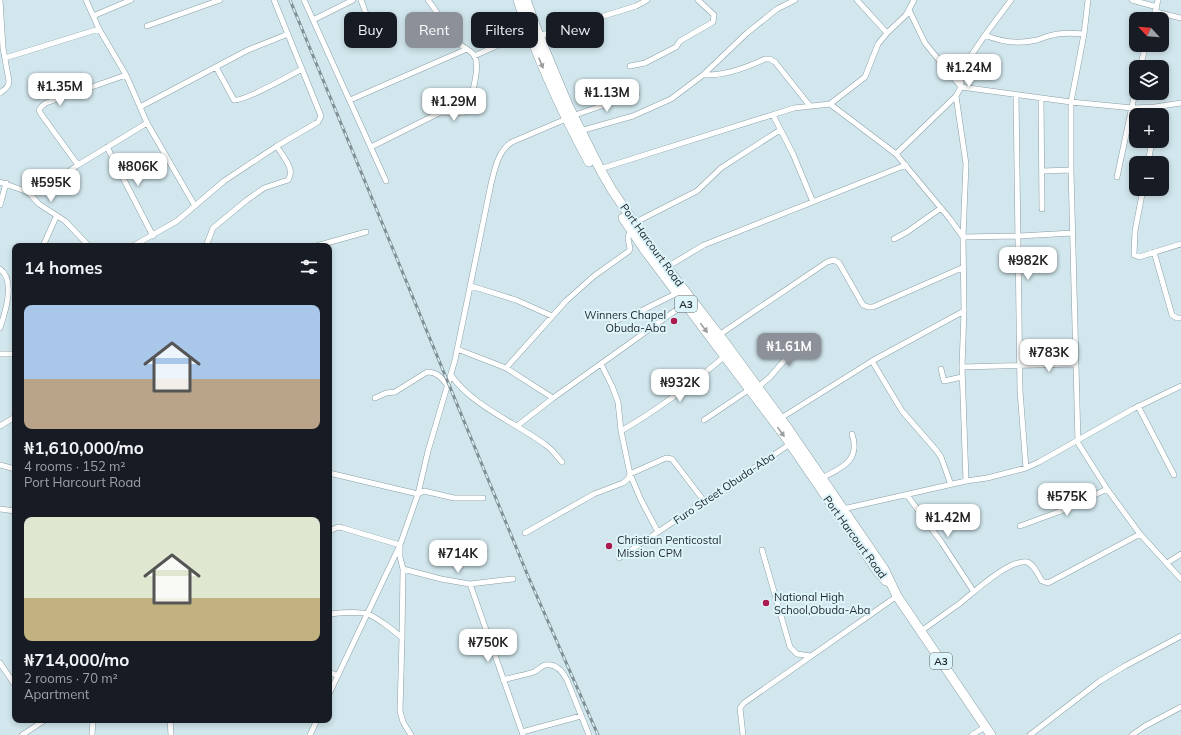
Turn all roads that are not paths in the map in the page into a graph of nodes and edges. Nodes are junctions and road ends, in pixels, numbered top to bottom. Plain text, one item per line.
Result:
1 (0, 0) edge
2 (86, 0) edge
3 (131, 0) edge
4 (220, 0) edge
5 (274, 0) edge
6 (304, 0) edge
7 (353, 0) edge
8 (361, 0) edge
9 (428, 0) edge
10 (518, 0) edge
11 (526, 0) edge
12 (647, 0) edge
13 (698, 0) edge
14 (795, 0) edge
15 (858, 0) edge
16 (914, 0) edge
17 (1011, 0) edge
18 (1088, 0) edge
19 (1132, 0) edge
20 (1158, 0) edge
21 (1156, 9) junction
22 (909, 10) junction
23 (365, 12) edge
24 (522, 12) edge
25 (1155, 12) edge
26 (93, 16) junction
27 (1181, 18) edge
28 (313, 20) junction
29 (147, 26) dead end
30 (99, 29) junction
31 (887, 33) junction
32 (288, 34) junction
33 (1084, 34) junction
34 (985, 35) junction
35 (539, 36) junction
36 (492, 48) edge
37 (536, 48) edge
38 (467, 49) junction
39 (474, 56) junction
40 (5, 58) junction
41 (630, 66) dead end
42 (216, 67) junction
43 (302, 69) junction
44 (126, 75) junction
45 (703, 75) junction
46 (961, 87) junction
47 (0, 93) edge
48 (637, 94) dead end
49 (1016, 95) junction
50 (956, 96) junction
51 (1041, 98) junction
52 (350, 100) junction
53 (1134, 100) edge
54 (1071, 102) junction
55 (1181, 103) edge
56 (830, 104) junction
57 (810, 106) junction
58 (140, 107) junction
59 (1155, 107) joint
60 (1133, 108) junction
61 (773, 115) junction
62 (569, 117) junction
63 (146, 122) junction
64 (1129, 125) edge
65 (780, 130) junction
66 (580, 132) junction
67 (277, 146) junction
68 (107, 147) junction
69 (371, 147) junction
70 (586, 150) junction
71 (896, 154) junction
72 (78, 165) junction
73 (906, 165) junction
74 (600, 169) junction
75 (1071, 170) junction
76 (1043, 171) junction
77 (1117, 177) dead end
78 (386, 180) dead end
79 (0, 182) edge
80 (6, 183) junction
81 (28, 192) junction
82 (1142, 196) edge
83 (813, 202) junction
84 (0, 205) edge
85 (195, 206) junction
86 (941, 208) junction
87 (1042, 209) dead end
88 (56, 217) junction
89 (633, 228) junction
90 (366, 232) dead end
91 (1073, 233) junction
92 (153, 236) junction
93 (1019, 236) junction
94 (963, 237) junction
95 (894, 239) dead end
96 (44, 243) edge
97 (86, 243) edge
98 (139, 243) edge
99 (207, 243) edge
100 (327, 243) edge
101 (1181, 244) edge
102 (1154, 252) junction
103 (667, 266) junction
104 (964, 267) junction
105 (0, 269) edge
106 (471, 286) junction
107 (677, 293) junction
108 (686, 303) junction
109 (964, 311) junction
110 (552, 316) junction
111 (1181, 318) edge
112 (612, 322) dead end
113 (0, 328) edge
114 (719, 335) junction
115 (816, 339) dead end
116 (457, 349) junction
117 (0, 354) edge
118 (12, 354) edge
119 (725, 356) junction
120 (872, 361) junction
121 (601, 364) junction
122 (1076, 364) junction
123 (1021, 366) junction
124 (962, 367) junction
125 (506, 368) junction
126 (941, 369) dead end
127 (451, 375) junction
128 (962, 377) junction
129 (448, 386) junction
130 (1181, 386) edge
131 (754, 388) junction
132 (375, 398) dead end
133 (553, 398) junction
134 (1138, 406) junction
135 (781, 418) junction
136 (12, 419) edge
137 (704, 420) dead end
138 (0, 426) edge
139 (518, 426) junction
140 (621, 430) junction
141 (852, 434) dead end
142 (1078, 440) junction
143 (790, 444) junction
144 (562, 462) dead end
145 (0, 465) edge
146 (12, 468) edge
147 (1026, 468) junction
148 (332, 474) edge
149 (630, 474) junction
150 (1174, 475) dead end
151 (822, 478) junction
152 (966, 481) junction
153 (951, 485) junction
154 (1107, 489) junction
155 (418, 494) junction
156 (907, 495) junction
157 (483, 498) dead end
158 (704, 501) junction
159 (0, 509) edge
160 (843, 509) junction
161 (12, 511) edge
162 (1020, 526) dead end
163 (332, 530) edge
164 (658, 532) junction
165 (525, 534) dead end
166 (1140, 534) junction
167 (400, 545) junction
168 (762, 550) dead end
169 (1181, 554) edge
170 (619, 558) dead end
171 (1167, 563) junction
172 (403, 569) junction
173 (513, 579) dead end
174 (1181, 580) edge
175 (470, 584) junction
176 (892, 587) junction
177 (974, 592) junction
178 (897, 596) junction
179 (332, 614) edge
180 (367, 614) junction
181 (921, 631) junction
182 (1181, 636) edge
183 (402, 638) junction
184 (810, 656) junction
185 (0, 663) edge
186 (332, 673) edge
187 (338, 676) junction
188 (503, 680) junction
189 (12, 681) edge
190 (332, 688) edge
191 (1181, 707) edge
192 (580, 716) junction
193 (38, 723) edge
194 (93, 723) edge
195 (170, 723) edge
196 (316, 723) edge
197 (985, 727) junction
198 (522, 733) edge
199 (22, 735) edge
200 (92, 735) edge
201 (171, 735) edge
202 (310, 735) edge
203 (411, 735) edge
204 (589, 735) edge
205 (743, 735) edge
206 (972, 735) edge
207 (991, 735) edge
208 (1030, 735) edge
209 (1132, 735) edge

1 - 40 street
2 - 26 street
3 - 26 street
4 - 29 street
5 - 32 street
6 - 28 street
7 - 28 street
8 - 23 street
9 - 38 street
10 - 24 highway, Port Harcourt Road / A3
11 - 35 highway, Port Harcourt Road / A3
12 - 35 street
13 - 41 street
14 - 45 street
15 - 31 street
16 - 22 street
17 - 34 street
18 - 33 street
19 - 21 street
20 - 21 street
21 - 25 street
21 - 27 street
22 - 31 street
22 - 46 street
26 - 30 street
28 - 52 street
30 - 40 street
30 - 44 street
31 - 56 street
32 - 42 street
32 - 43 street
33 - 34 street
33 - 54 street
34 - 46 street
35 - 62 highway, Port Harcourt Road / A3
36 - 39 street
37 -> 62 highway, Port Harcourt Road / A3
38 - 39 street
38 - 52 street
39 - 69 street
40 - 47 street
42 - 43 street
42 - 58 street
43 - 67 street
44 - 58 street
44 - 72 street
45 - 57 street
45 - 66 street
46 - 49 street
46 - 50 street
48 - 62 street
49 - 51 street
49 - 93 street
50 - 71 street
50 - 94 street
51 - 54 street
51 - 76 street
52 - 69 street
53 - 60 street
54 - 60 street
54 - 75 street
55 - 59 street
56 - 57 street
56 - 71 street
57 - 61 street
58 - 63 street
59 - 60 street
61 - 65 street
61 - 74 street
62 - 66 highway, Port Harcourt Road / A3
62 - 70 highway, Port Harcourt Road / A3
62 - 106 street
63 - 68 street
63 - 85 street
64 - 77 street
65 - 83 street
65 - 89 street
66 - 70 highway, Port Harcourt Road / A3
67 - 85 street
67 - 99 street
68 - 72 street
68 - 92 street
69 - 78 street
70 - 74 highway, Port Harcourt Road / A3
70 - 89 highway, Port Harcourt Road / A3
71 - 73 street
72 - 81 street
73 - 83 street
73 - 86 street
74 - 89 highway, Port Harcourt Road / A3
75 - 76 street
75 - 91 street
76 - 87 street
79 - 80 street
80 - 81 street
80 - 84 street
81 - 88 street
82 - 102 street
83 - 103 street
85 - 92 street
86 - 94 street
86 - 95 street
88 - 96 street
88 - 97 street
89 - 103 highway, Port Harcourt Road / A3
89 - 107 highway, Port Harcourt Road / A3
89 - 110 street
90 - 100 street
91 - 93 street
91 - 122 street
92 - 98 street
93 - 94 street
93 - 123 street
94 - 104 street
101 - 102 street
102 - 111 street
103 - 114 highway, Port Harcourt Road / A3
104 - 109 street
104 - 114 street
105 - 113 street
106 - 110 street
106 - 116 street
107 - 108 highway, Port Harcourt Road / A3
107 - 112 street
108 -> 119 highway, Port Harcourt Road / A3
108 - 121 street
109 - 120 street
109 - 124 street
110 - 125 street
114 - 131 highway, Port Harcourt Road / A3
115 - 131 street
116 - 125 street
116 - 127 street
117 - 118 street
119 - 131 highway, Port Harcourt Road / A3
119 - 140 street
120 - 135 street
120 - 153 street
121 - 133 street
121 - 140 street
122 - 123 street
122 - 142 street
123 - 124 street
123 - 147 street
124 - 128 street
125 - 133 street
126 - 128 street
127 - 129 street
127 - 139 street
128 - 152 street
129 - 132 street
129 - 155 street
130 - 134 street
131 - 135 highway, Port Harcourt Road / A3
131 - 137 street
131 -> 143 highway, Port Harcourt Road / A3
133 - 139 street
134 - 142 street
134 - 150 street
135 - 151 highway, Port Harcourt Road / A3
136 - 138 street
139 - 144 street
140 - 149 street
141 - 151 street
142 - 147 street
142 - 154 street
143 - 158 street, Furo Street Obuda-Aba
143 - 176 highway, Port Harcourt Road / A3
145 - 146 street
147 - 152 street
148 - 155 street
149 - 158 street
149 - 164 street
149 - 165 street
151 - 160 highway, Port Harcourt Road / A3
152 - 153 street
153 - 156 street
154 - 162 street
154 - 166 street
155 - 157 street
155 - 167 street
156 - 160 street
156 - 177 street
158 - 164 street, Furo Street Obuda-Aba
159 - 161 street
160 - 176 highway, Port Harcourt Road / A3
163 - 167 street
164 - 170 street, Furo Street Obuda-Aba
166 - 171 street
166 - 177 street
167 - 172 street
167 - 180 street
168 - 184 street
169 - 171 street
171 - 174 street
172 - 175 street
172 - 183 street
173 - 175 street
175 - 188 street
176 - 178 highway, A3
177 - 181 street
178 - 181 highway, A3
178 - 184 street
179 - 180 street
180 - 183 street
180 - 187 street
181 - 197 highway, A3
182 - 208 street
183 - 203 street
184 - 205 street
185 - 189 street
186 - 187 street
187 - 190 street
188 - 192 street
188 - 198 street
191 - 209 street
192 - 198 street
192 - 204 street
193 - 199 street
194 - 200 street
195 - 201 street
196 - 202 street
197 - 206 street
197 - 207 highway, A3

